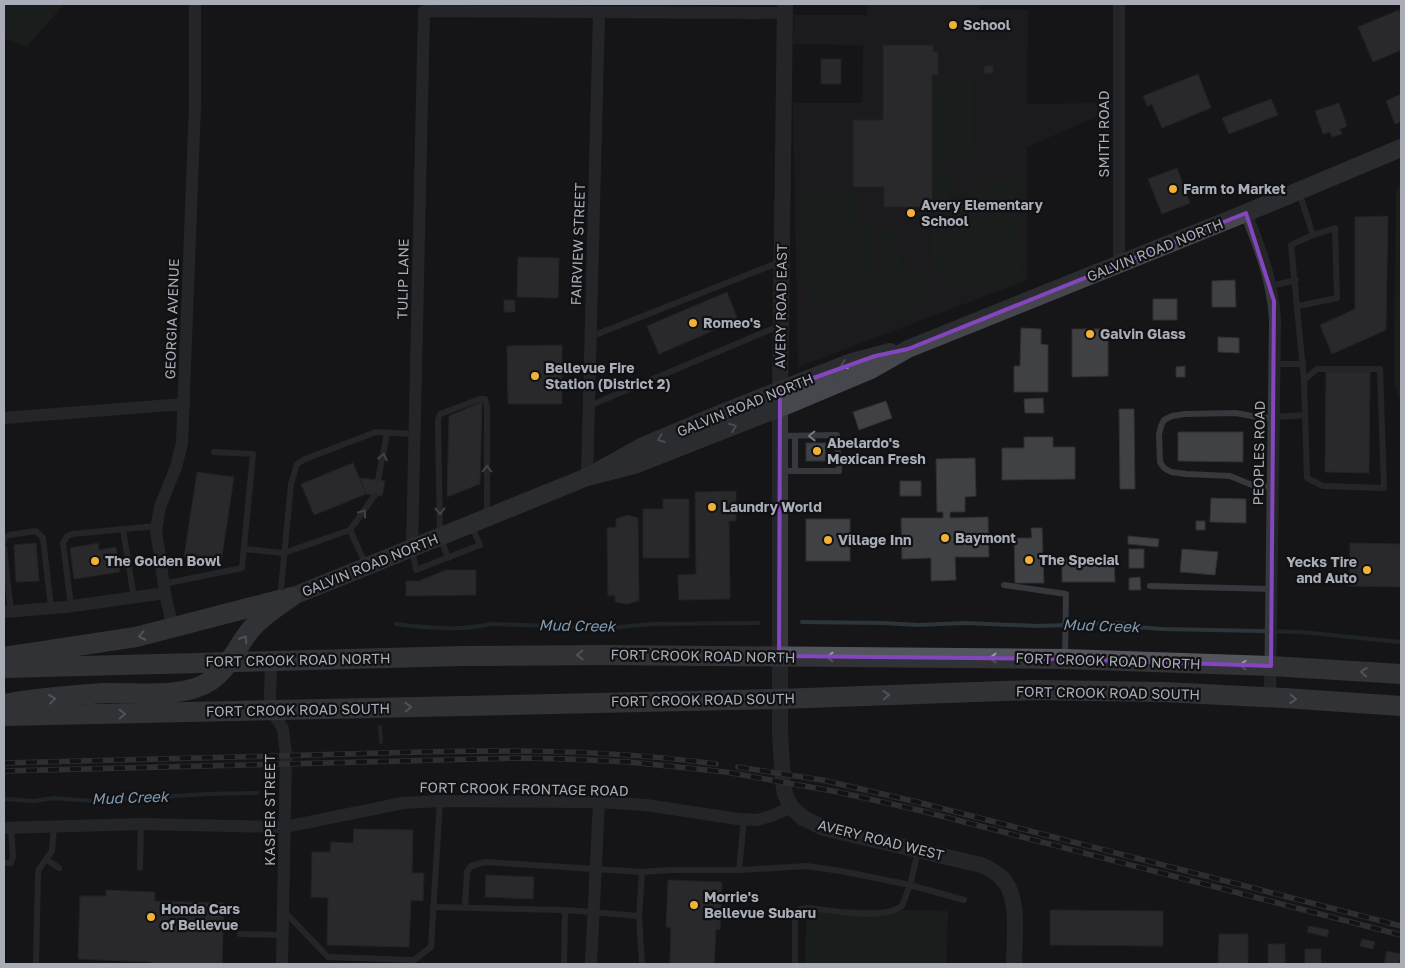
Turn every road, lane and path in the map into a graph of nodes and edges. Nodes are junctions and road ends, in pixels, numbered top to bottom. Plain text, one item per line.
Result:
1 (195, 4) edge
2 (1119, 4) edge
3 (785, 8) edge
4 (599, 12) junction
5 (1401, 148) edge
6 (1299, 191) junction
7 (1246, 213) junction
8 (1313, 235) junction
9 (782, 262) junction
10 (1119, 264) junction
11 (1296, 280) junction
12 (1271, 286) junction
13 (1298, 306) junction
14 (781, 325) junction
15 (590, 337) junction
16 (908, 349) junction
17 (1274, 364) junction
18 (1303, 364) junction
19 (1304, 380) junction
20 (780, 390) junction
21 (184, 404) junction
22 (589, 406) junction
23 (780, 408) junction
24 (1305, 415) junction
25 (1274, 417) junction
26 (4, 418) edge
27 (387, 433) junction
28 (415, 434) junction
29 (787, 436) junction
30 (214, 452) dead end
31 (788, 471) junction
32 (587, 477) junction
33 (378, 480) dead end
34 (1273, 486) junction
35 (375, 495) dead end
36 (487, 517) junction
37 (471, 524) junction
38 (156, 526) junction
39 (124, 529) junction
40 (350, 530) junction
41 (440, 536) junction
42 (4, 541) edge
43 (4, 548) edge
44 (412, 548) junction
45 (244, 549) junction
46 (284, 554) junction
47 (448, 558) junction
48 (366, 566) junction
49 (1004, 585) dead end
50 (1150, 586) dead end
51 (164, 588) junction
52 (1272, 589) junction
53 (134, 598) junction
54 (285, 599) junction
55 (71, 606) junction
56 (51, 608) junction
57 (7, 612) edge
58 (173, 629) junction
59 (779, 656) junction
60 (4, 657) edge
61 (1065, 659) junction
62 (271, 660) junction
63 (229, 662) junction
64 (1271, 666) junction
65 (4, 668) edge
66 (1401, 674) edge
67 (1270, 698) junction
68 (779, 699) junction
69 (4, 704) edge
70 (1401, 706) edge
71 (272, 711) junction
72 (4, 716) edge
73 (440, 801) junction
74 (599, 802) junction
75 (791, 807) junction
76 (744, 819) junction
77 (141, 824) junction
78 (54, 826) junction
79 (285, 827) junction
80 (8, 828) edge
81 (918, 850) junction
82 (47, 860) junction
83 (4, 863) edge
84 (59, 868) dead end
85 (140, 868) dead end
86 (596, 870) junction
87 (739, 870) junction
88 (642, 872) junction
89 (910, 885) junction
90 (964, 900) dead end
91 (434, 907) junction
92 (465, 908) junction
93 (283, 910) junction
94 (565, 910) junction
95 (594, 912) junction
96 (639, 916) junction
97 (240, 934) dead end
98 (282, 935) junction
99 (36, 964) edge
100 (282, 964) edge
101 (564, 964) edge
102 (591, 964) edge
103 (642, 964) edge
104 (795, 964) edge
105 (1014, 964) edge

1 - 21 street, GEORGIA AVENUE
2 - 10 street, SMITH ROAD
3 - 4 street
3 - 9 street, AVERY ROAD EAST
4 - 15 street, FAIRVIEW STREET
4 - 28 street, TULIP LANE
5 - 6 main road, GALVIN ROAD NORTH
6 - 7 main road, GALVIN ROAD NORTH
6 - 8 lane
7 - 10 main road, GALVIN ROAD NORTH
7 - 12 street, PEOPLES ROAD
8 - 11 lane
8 - 13 lane
9 - 14 street, AVERY ROAD EAST
9 - 15 lane
10 - 16 main road, GALVIN ROAD NORTH
11 - 12 lane
11 - 13 lane
12 - 17 street, PEOPLES ROAD
13 - 18 lane
14 - 20 street, AVERY ROAD EAST
14 - 22 lane
15 - 22 street, FAIRVIEW STREET
16 -> 20 main road, GALVIN ROAD NORTH
16 - 23 main road, GALVIN ROAD NORTH
17 - 18 lane
17 - 25 street, PEOPLES ROAD
18 - 19 lane
19 - 24 lane
19 - 24 lane
20 - 23 street, AVERY ROAD EAST
20 -> 32 main road, GALVIN ROAD NORTH
21 - 26 street
21 - 38 street, GEORGIA AVENUE
22 - 32 street, FAIRVIEW STREET
23 - 29 street, AVERY ROAD EAST
32 -> 23 main road, GALVIN ROAD NORTH
24 - 25 lane
25 - 34 street, PEOPLES ROAD
25 - 34 lane
27 - 28 lane
33 -> 27 lane
27 - 46 lane
28 - 44 street, TULIP LANE
29 - 31 street, AVERY ROAD EAST
31 -> 29 lane
30 - 45 lane
31 - 59 street, AVERY ROAD EAST
32 - 36 main road, GALVIN ROAD NORTH
34 - 52 street, PEOPLES ROAD
40 -> 35 lane
36 - 37 main road, GALVIN ROAD NORTH
36 -> 41 lane
37 - 41 main road, GALVIN ROAD NORTH
37 - 47 lane
38 - 39 lane
38 - 51 street, GEORGIA AVENUE
39 - 53 lane
39 - 55 lane
40 - 46 lane
40 - 48 lane
41 - 44 main road, GALVIN ROAD NORTH
41 - 47 lane
42 - 56 lane
43 - 57 lane
44 - 47 lane
44 - 48 main road, GALVIN ROAD NORTH
45 - 46 lane
45 - 51 lane
46 - 54 lane
48 - 54 main road, GALVIN ROAD NORTH
49 - 61 lane
50 - 52 lane
51 - 53 street
51 - 58 street, GEORGIA AVENUE
52 - 64 street, PEOPLES ROAD
53 - 55 street
54 - 58 main road
63 -> 54 main road
55 - 56 street
56 - 57 street
58 -> 60 main road
61 -> 59 main road, FORT CROOK ROAD NORTH
59 -> 62 main road, FORT CROOK ROAD NORTH
59 - 68 street, AVERY ROAD EAST
64 -> 61 main road, FORT CROOK ROAD NORTH
62 - 63 main road, FORT CROOK ROAD NORTH
62 - 71 street, KASPER STREET
63 - 65 main road, FORT CROOK ROAD NORTH
69 -> 63 main road
66 -> 64 main road, FORT CROOK ROAD NORTH
64 - 67 street, PEOPLES ROAD
68 -> 67 main road, FORT CROOK ROAD SOUTH
67 -> 70 main road, FORT CROOK ROAD SOUTH
71 -> 68 main road, FORT CROOK ROAD SOUTH
68 - 75 street
72 -> 71 main road, FORT CROOK ROAD SOUTH
71 - 79 street, KASPER STREET
73 - 74 street, FORT CROOK FRONTAGE ROAD
73 - 79 street, FORT CROOK FRONTAGE ROAD
73 - 91 lane
74 - 76 street, FORT CROOK FRONTAGE ROAD
74 - 86 street
75 - 76 street, FORT CROOK FRONTAGE ROAD
75 - 81 street, AVERY ROAD WEST
76 - 87 lane
77 - 78 street, FORT CROOK FRONTAGE ROAD
77 - 79 street, FORT CROOK FRONTAGE ROAD
77 - 85 lane
78 - 80 street, FORT CROOK FRONTAGE ROAD
78 - 82 lane
79 - 93 street, KASPER STREET
80 - 83 lane
81 - 89 lane
81 - 105 street, AVERY ROAD WEST
82 - 84 lane
82 - 99 lane
86 - 88 lane
86 - 92 lane
86 - 95 street
87 - 88 lane
87 - 89 lane
88 - 96 lane
89 - 90 lane
89 - 104 lane
91 - 92 lane
91 - 93 lane
92 - 94 lane
93 - 98 street, KASPER STREET
94 - 95 lane
94 - 101 lane
95 - 96 lane
95 - 102 street
96 - 103 lane
97 - 98 lane
98 - 100 street, KASPER STREET

